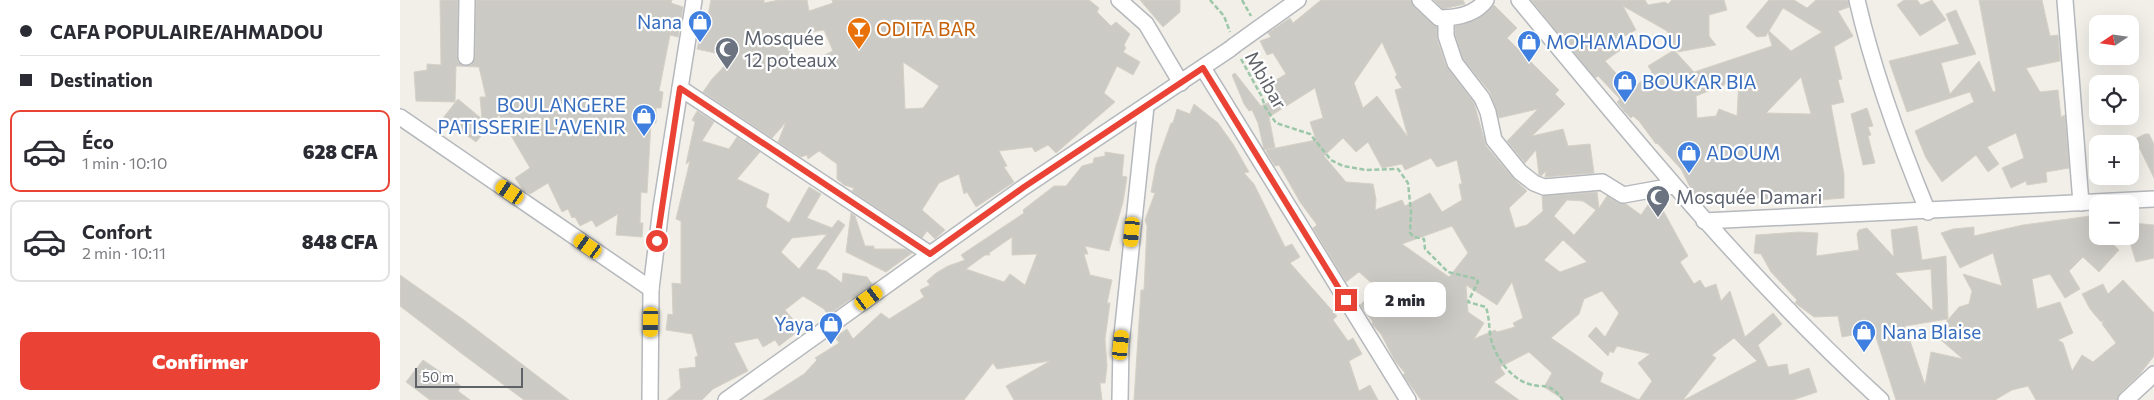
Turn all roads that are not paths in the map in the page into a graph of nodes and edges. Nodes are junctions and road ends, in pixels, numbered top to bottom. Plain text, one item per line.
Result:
1 (467, 0) edge
2 (694, 0) edge
3 (1119, 0) edge
4 (1298, 0) edge
5 (1420, 0) edge
6 (1486, 0) edge
7 (1519, 0) edge
8 (1857, 0) edge
9 (2065, 0) edge
10 (1446, 18) junction
11 (466, 58) dead end
12 (1203, 68) junction
13 (1181, 83) junction
14 (680, 88) junction
15 (1146, 106) junction
16 (400, 117) edge
17 (1673, 186) junction
18 (2154, 199) edge
19 (2081, 204) junction
20 (1928, 212) junction
21 (1704, 221) junction
22 (930, 254) junction
23 (651, 289) junction
24 (2154, 374) edge
25 (650, 400) edge
26 (726, 400) edge
27 (1120, 400) edge
28 (1408, 400) edge
29 (1881, 400) edge
30 (2126, 400) edge

1 - 11 street
2 - 14 street
3 - 13 street
4 - 12 street
5 - 10 street
6 - 10 street
7 - 17 street
8 - 20 street
9 - 19 street
10 - 17 street
12 - 13 street
12 - 28 street
13 - 15 street
14 - 22 street
14 - 23 street
15 - 22 street
15 - 27 street
16 - 23 street
17 - 21 street
18 - 19 street
19 - 20 street
20 - 21 street
21 - 29 street
22 - 26 street
23 - 25 street
24 - 30 street

